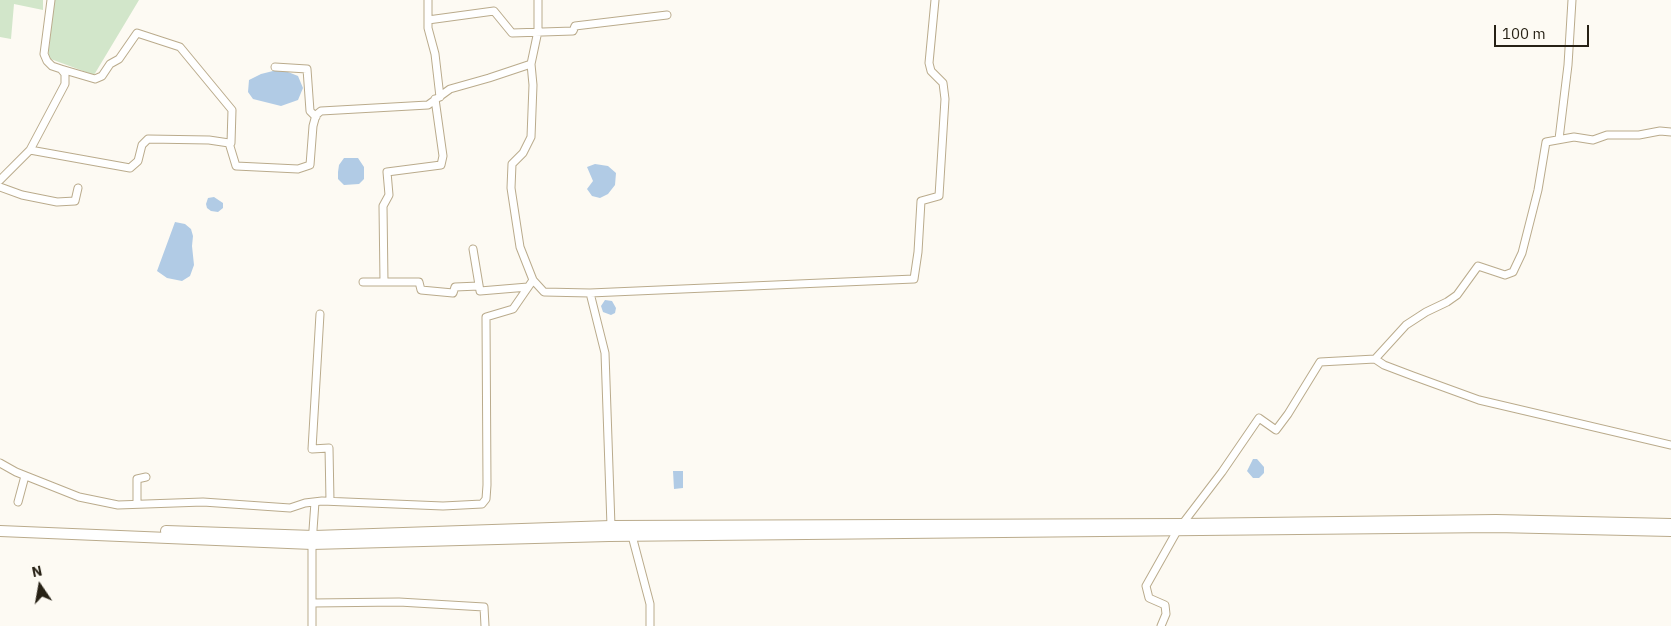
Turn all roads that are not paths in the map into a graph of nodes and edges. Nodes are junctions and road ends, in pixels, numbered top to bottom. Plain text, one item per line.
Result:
1 (51, 0) edge
2 (428, 0) edge
3 (538, 0) edge
4 (935, 0) edge
5 (1572, 0) edge
6 (667, 15) dead end
7 (428, 20) junction
8 (538, 31) junction
9 (531, 64) junction
10 (275, 67) dead end
11 (62, 69) junction
12 (437, 98) junction
13 (316, 116) junction
14 (1671, 132) edge
15 (1559, 139) junction
16 (231, 143) dead end
17 (30, 150) junction
18 (0, 180) edge
19 (0, 187) edge
20 (78, 188) dead end
21 (473, 249) dead end
22 (532, 280) junction
23 (363, 282) dead end
24 (384, 282) junction
25 (479, 286) junction
26 (528, 287) junction
27 (590, 293) junction
28 (320, 314) dead end
29 (1375, 359) junction
30 (1671, 445) edge
31 (0, 464) edge
32 (25, 476) junction
33 (146, 476) dead end
34 (330, 501) junction
35 (18, 502) dead end
36 (315, 502) junction
37 (137, 504) junction
38 (0, 524) edge
39 (1671, 524) edge
40 (611, 526) junction
41 (1180, 528) junction
42 (0, 531) edge
43 (1671, 531) edge
44 (631, 532) junction
45 (313, 540) junction
46 (313, 603) junction
47 (312, 626) edge
48 (485, 626) edge
49 (650, 626) edge
50 (1161, 626) edge

1 - 11 street
2 - 7 street
3 - 8 street
4 - 27 street
5 - 15 street
6 - 8 street
7 - 8 street
7 - 12 street
8 - 9 street
9 - 12 street
9 - 22 street
10 - 13 street
11 - 16 street
11 - 17 street
12 - 13 street
12 - 24 street
13 - 17 street
14 - 15 street
15 - 29 street
17 - 18 street
19 - 20 street
21 - 25 street
22 - 26 street
22 - 27 street
23 - 24 street
24 - 25 street
25 - 26 street
26 - 34 street
27 - 40 street
28 - 34 street
29 - 30 street
29 - 41 street
31 - 32 street
32 - 35 street
32 - 37 street
33 - 37 street
34 - 36 street
36 - 37 street
36 - 45 street
38 - 45 main road
39 - 41 main road
40 - 44 main road
40 - 45 main road
41 - 43 main road
41 - 44 main road
41 - 50 street
42 - 45 main road
44 - 45 main road
44 - 49 street
45 - 46 street
46 - 47 street
46 - 48 street

